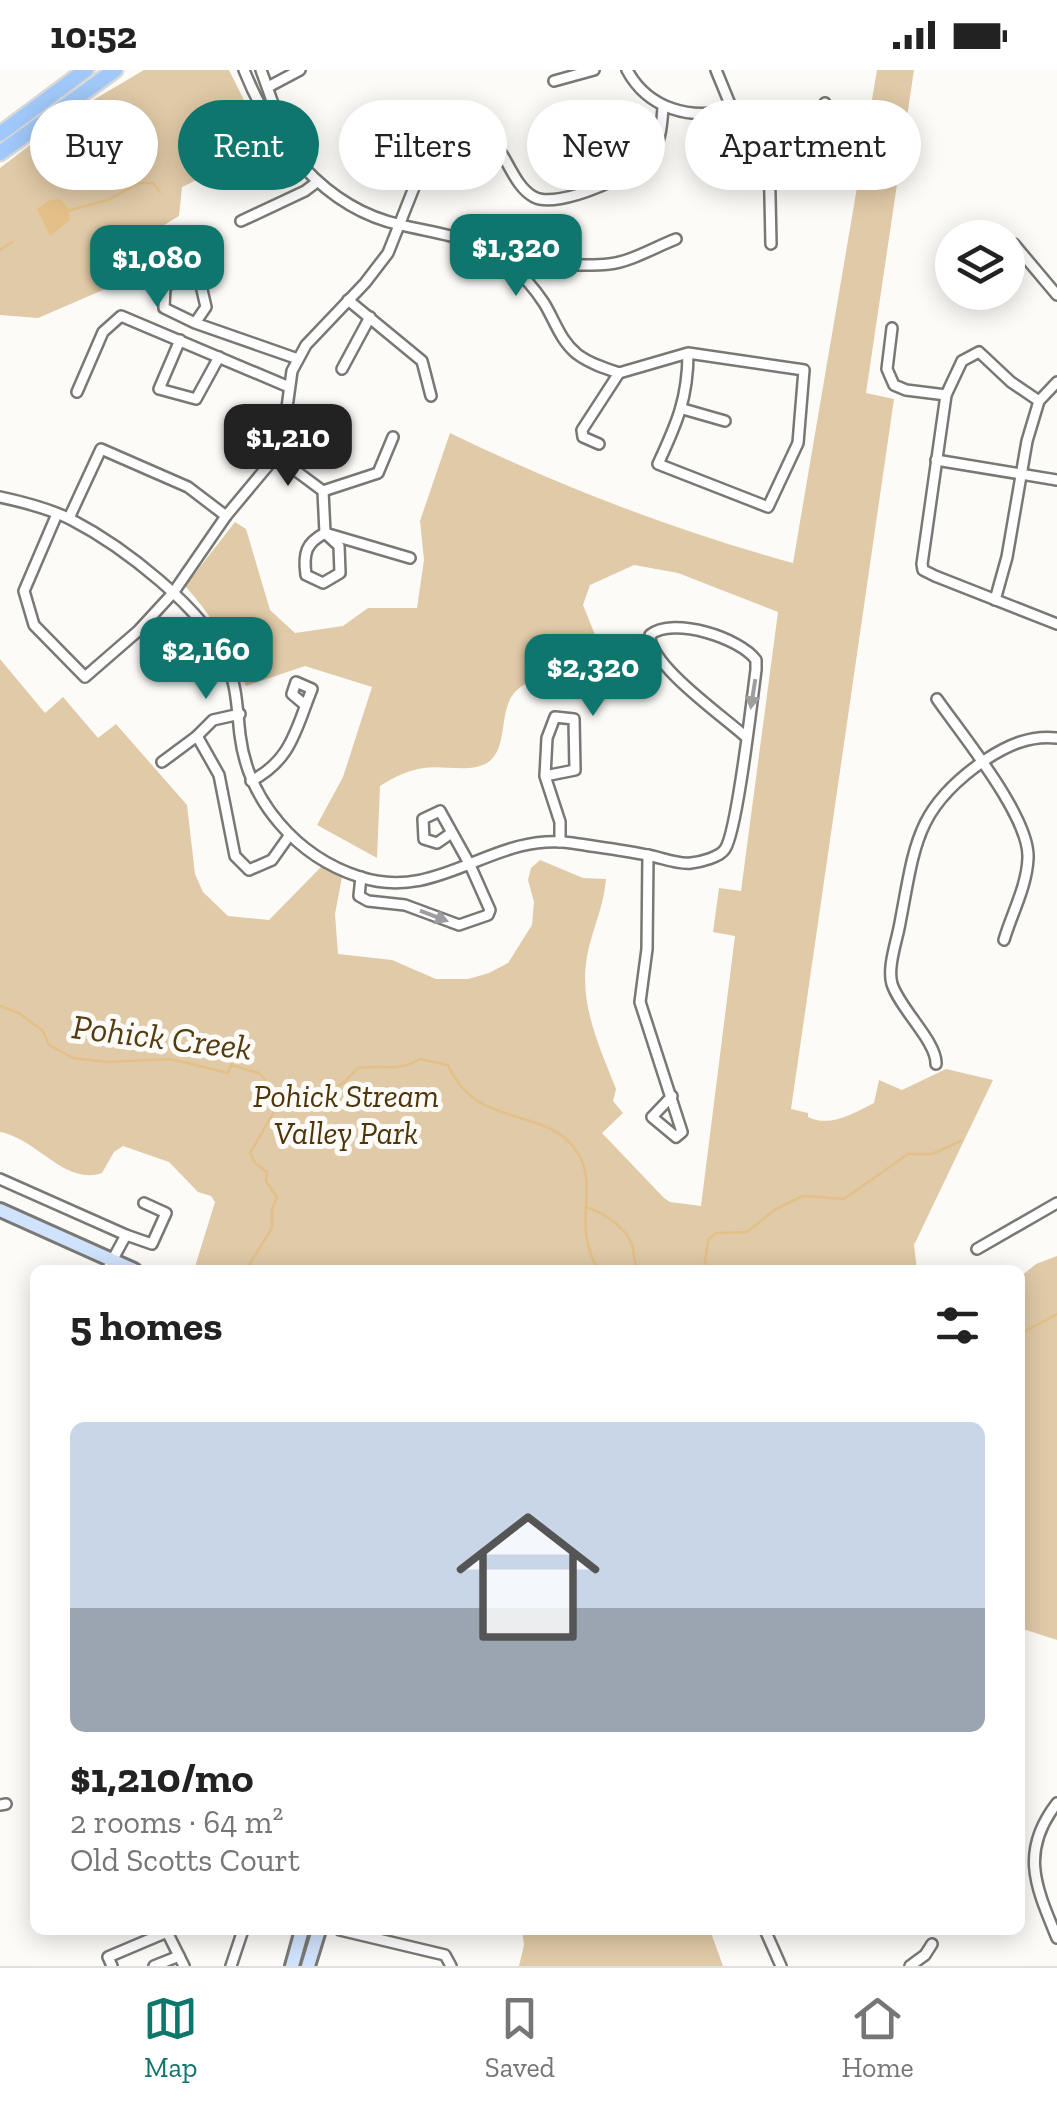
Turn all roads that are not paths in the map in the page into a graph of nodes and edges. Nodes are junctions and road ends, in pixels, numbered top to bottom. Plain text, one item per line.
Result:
1 (86, 70) edge
2 (116, 70) edge
3 (244, 70) edge
4 (261, 70) edge
5 (300, 70) edge
6 (594, 70) edge
7 (626, 70) edge
8 (716, 70) edge
9 (554, 82) dead end
10 (268, 87) junction
11 (257, 100) edge
12 (272, 100) edge
13 (654, 100) edge
14 (728, 100) edge
15 (0, 134) edge
16 (0, 153) edge
17 (319, 183) edge
18 (306, 190) edge
19 (584, 190) edge
20 (770, 190) edge
21 (241, 222) dead end
22 (398, 225) junction
23 (676, 239) dead end
24 (771, 244) dead end
25 (1025, 257) edge
26 (524, 277) junction
27 (1057, 295) edge
28 (348, 300) junction
29 (370, 317) junction
30 (195, 323) junction
31 (892, 328) dead end
32 (180, 340) junction
33 (688, 352) junction
34 (219, 358) junction
35 (298, 358) junction
36 (342, 369) dead end
37 (619, 372) junction
38 (1057, 382) edge
39 (289, 387) junction
40 (76, 392) dead end
41 (946, 395) junction
42 (431, 396) dead end
43 (1039, 401) junction
44 (683, 409) junction
45 (724, 421) dead end
46 (394, 438) dead end
47 (599, 444) dead end
48 (276, 456) junction
49 (936, 460) junction
50 (1020, 475) junction
51 (1057, 480) edge
52 (323, 492) junction
53 (0, 497) edge
54 (57, 514) junction
55 (226, 516) junction
56 (69, 518) junction
57 (325, 533) junction
58 (410, 558) dead end
59 (173, 593) junction
60 (995, 600) junction
61 (1057, 624) edge
62 (937, 698) dead end
63 (305, 704) dead end
64 (240, 714) junction
65 (197, 736) junction
66 (746, 738) junction
67 (1057, 738) edge
68 (162, 762) dead end
69 (981, 763) junction
70 (545, 776) junction
71 (251, 782) junction
72 (450, 834) dead end
73 (289, 836) junction
74 (560, 842) junction
75 (648, 855) junction
76 (470, 865) junction
77 (360, 878) junction
78 (1004, 940) dead end
79 (936, 1064) dead end
80 (672, 1096) dead end
81 (0, 1179) edge
82 (144, 1203) dead end
83 (1057, 1203) edge
84 (0, 1210) edge
85 (126, 1235) junction
86 (977, 1249) dead end
87 (110, 1265) edge
88 (1057, 1804) edge
89 (160, 1935) edge
90 (168, 1935) edge
91 (241, 1935) edge
92 (301, 1935) edge
93 (317, 1935) edge
94 (361, 1935) edge
95 (767, 1935) edge
96 (1057, 1938) edge
97 (932, 1944) dead end
98 (179, 1956) junction
99 (112, 1966) edge
100 (154, 1966) edge
101 (184, 1966) edge
102 (231, 1966) edge
103 (292, 1966) edge
104 (308, 1966) edge
105 (450, 1966) edge
106 (780, 1966) edge
107 (910, 1966) edge

1 - 15 main road
2 - 16 main road
3 - 11 street
4 - 10 street
5 - 10 street
6 - 9 street
7 - 13 street
8 - 14 street
10 - 12 street
17 - 22 street
18 - 21 street
19 - 22 street
20 - 24 street
22 - 26 street
22 - 28 street
23 - 26 street
25 - 27 street
26 - 37 street
28 - 29 street
28 - 35 street
29 - 36 street
29 - 42 street
30 - 30 street
30 - 35 street
31 - 41 street
32 - 34 street
32 - 34 street
32 - 40 street
33 - 37 street
33 - 44 street
33 - 44 street
34 - 39 street
35 - 39 street
37 - 47 street
38 - 43 street
39 - 48 street
41 - 43 street
41 - 49 street
43 - 50 street
44 - 45 street
46 - 52 street
48 - 52 street
48 - 55 street
49 - 50 street
49 - 60 street
50 - 51 street
50 - 60 street
52 - 57 street
53 - 54 street
54 - 56 street
54 - 59 street
55 - 56 street
55 - 59 street
56 - 59 street
57 - 57 street
57 - 58 street
59 - 64 street
60 - 61 street
62 - 69 street
63 - 71 street
64 - 65 street
64 - 71 street
65 - 68 street
65 - 73 street
66 -> 66 street
66 - 75 street
67 - 69 street
69 - 78 street
69 - 79 street
70 - 70 street
70 - 74 street
71 - 73 street
72 - 76 street
73 - 77 street
74 - 75 street
74 - 76 street
75 - 80 street
76 - 77 street
77 -> 76 street
81 - 85 street
82 - 85 street
83 - 86 street
84 - 87 street
85 - 87 street
88 - 96 street
89 - 99 street
90 - 98 street
91 - 102 street
92 - 103 street
93 - 104 street
94 - 105 street
95 - 106 street
97 - 107 street
98 - 100 street
98 - 101 street

